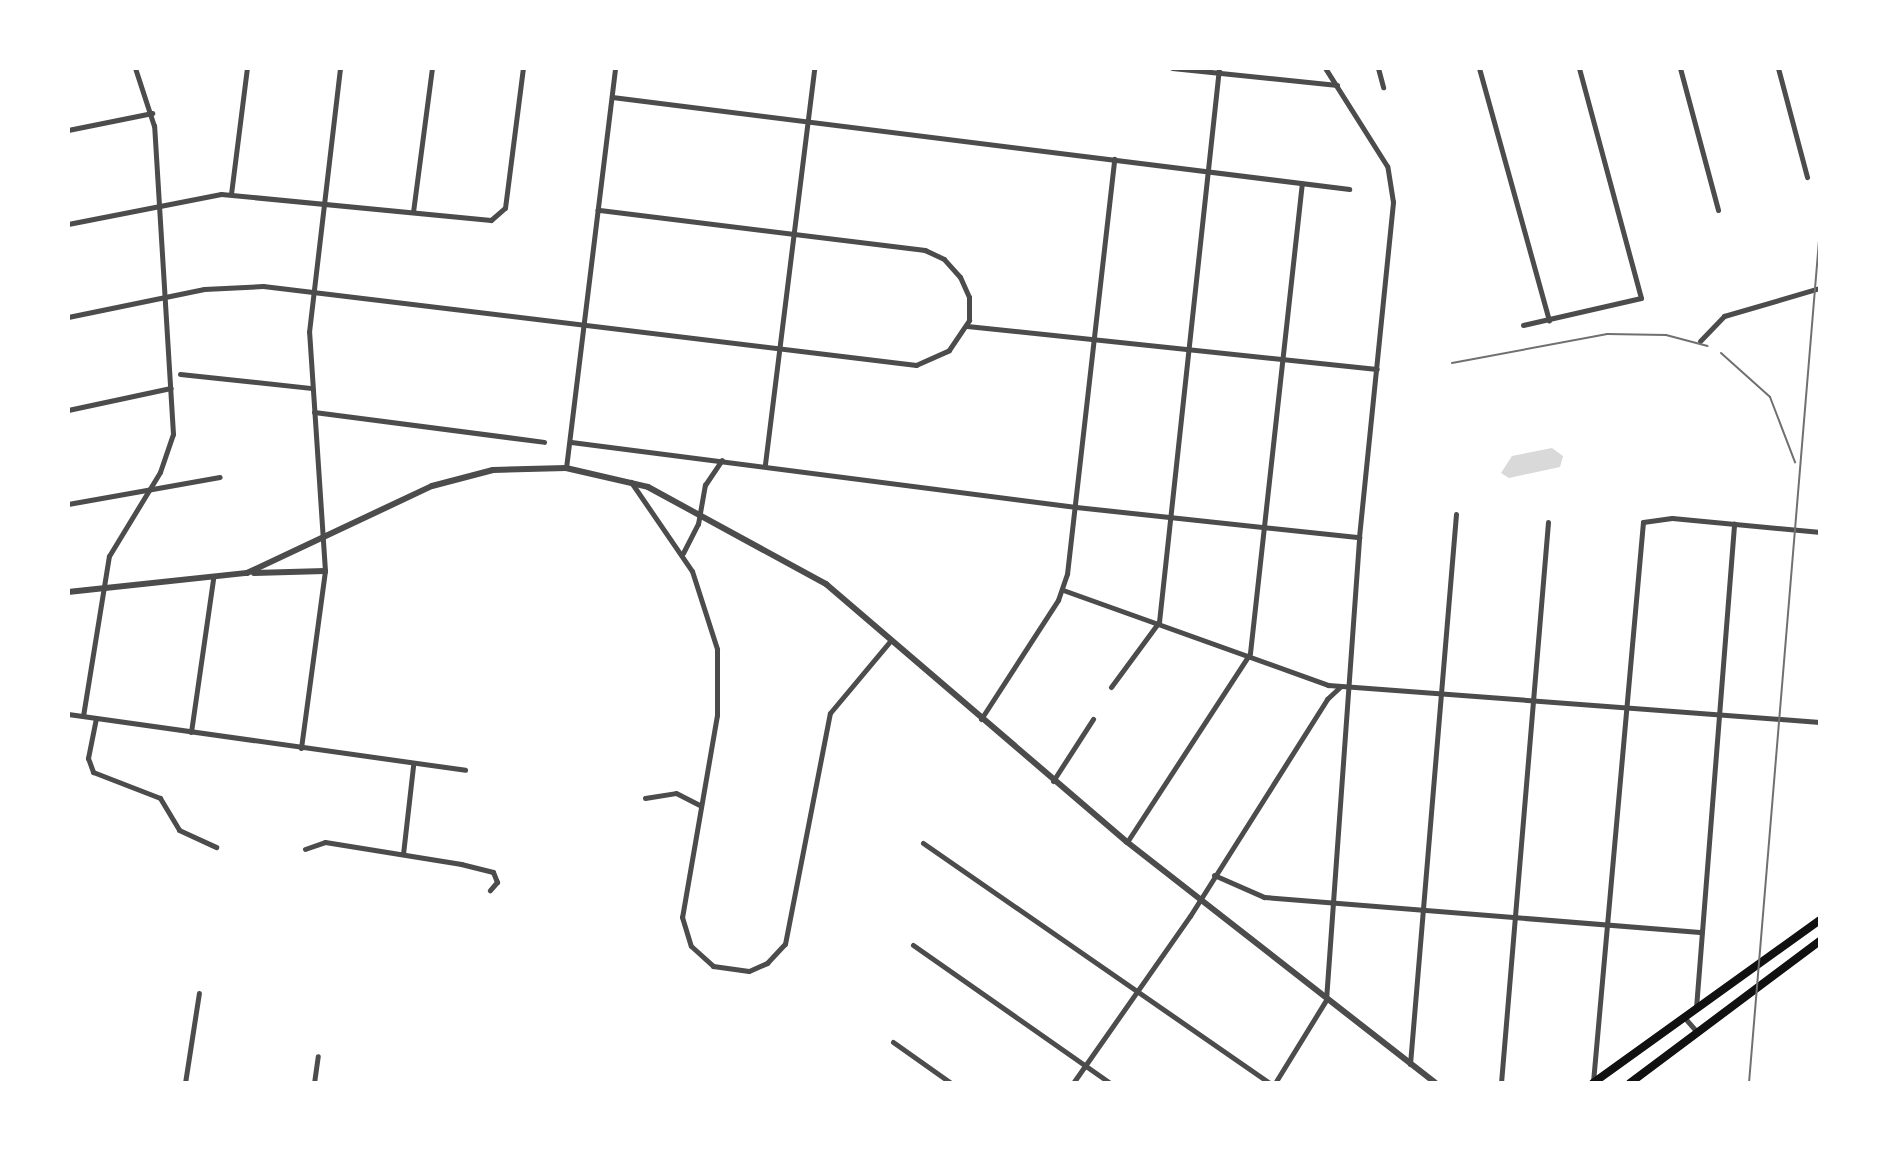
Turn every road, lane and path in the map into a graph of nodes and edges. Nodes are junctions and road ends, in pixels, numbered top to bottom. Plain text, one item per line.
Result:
1 (135, 68) edge
2 (247, 68) edge
3 (340, 68) edge
4 (432, 68) edge
5 (523, 68) edge
6 (615, 68) edge
7 (814, 68) edge
8 (1172, 68) edge
9 (1325, 68) edge
10 (1378, 68) edge
11 (1479, 68) edge
12 (1579, 68) edge
13 (1680, 68) edge
14 (1778, 68) edge
15 (1218, 71) edge
16 (1337, 85) junction
17 (1383, 87) dead end
18 (612, 97) junction
19 (152, 113) junction
20 (807, 122) junction
21 (68, 130) edge
22 (1114, 159) junction
23 (1208, 171) junction
24 (1807, 177) dead end
25 (1302, 184) junction
26 (1349, 189) dead end
27 (231, 194) junction
28 (323, 202) junction
29 (159, 204) junction
30 (597, 210) junction
31 (1718, 210) dead end
32 (413, 212) junction
33 (68, 224) edge
34 (794, 234) junction
35 (1820, 288) edge
36 (312, 292) junction
37 (165, 297) junction
38 (68, 317) edge
39 (1549, 320) junction
40 (584, 325) junction
41 (1523, 325) dead end
42 (967, 326) junction
43 (1094, 340) junction
44 (1700, 341) dead end
45 (779, 349) junction
46 (1189, 350) junction
47 (1283, 360) junction
48 (1377, 369) junction
49 (180, 374) dead end
50 (171, 388) junction
51 (312, 388) junction
52 (68, 410) edge
53 (314, 412) junction
54 (544, 442) dead end
55 (571, 442) junction
56 (722, 459) junction
57 (765, 464) junction
58 (566, 468) junction
59 (220, 477) dead end
60 (631, 481) junction
61 (150, 488) junction
62 (68, 504) edge
63 (1076, 507) junction
64 (700, 512) junction
65 (1456, 514) dead end
66 (1171, 517) junction
67 (1548, 522) dead end
68 (1734, 523) junction
69 (1265, 528) junction
70 (1820, 532) edge
71 (326, 537) junction
72 (1359, 537) junction
73 (683, 553) junction
74 (325, 571) junction
75 (247, 573) junction
76 (213, 579) junction
77 (103, 589) junction
78 (1063, 590) junction
79 (68, 592) edge
80 (1158, 625) junction
81 (891, 640) junction
82 (1249, 657) junction
83 (1348, 683) junction
84 (1111, 687) dead end
85 (1442, 690) junction
86 (1533, 698) junction
87 (1626, 706) junction
88 (1718, 712) junction
89 (68, 714) edge
90 (83, 716) junction
91 (96, 718) junction
92 (981, 719) junction
93 (1093, 719) dead end
94 (1820, 722) edge
95 (191, 732) junction
96 (301, 748) junction
97 (413, 766) junction
98 (465, 770) dead end
99 (1053, 781) junction
100 (645, 798) dead end
101 (701, 806) junction
102 (1127, 842) junction
103 (923, 843) dead end
104 (216, 847) dead end
105 (305, 849) dead end
106 (403, 854) junction
107 (1214, 875) junction
108 (490, 890) dead end
109 (1198, 900) junction
110 (1333, 902) junction
111 (1423, 909) junction
112 (1515, 917) junction
113 (1820, 920) edge
114 (1608, 924) junction
115 (1700, 932) junction
116 (1820, 941) edge
117 (913, 945) dead end
118 (1820, 949) edge
119 (1807, 950) junction
120 (1137, 990) junction
121 (199, 993) dead end
122 (1326, 1000) junction
123 (1696, 1009) junction
124 (1684, 1017) junction
125 (1699, 1034) junction
126 (893, 1042) dead end
127 (318, 1056) dead end
128 (1410, 1064) junction
129 (1085, 1066) junction
130 (185, 1083) edge
131 (314, 1083) edge
132 (951, 1083) edge
133 (1073, 1083) edge
134 (1110, 1083) edge
135 (1272, 1083) edge
136 (1435, 1083) edge
137 (1501, 1083) edge
138 (1593, 1083) edge
139 (1630, 1083) edge

1 - 19 street
2 - 27 street
3 - 28 street
4 - 32 street
5 - 32 street
6 - 18 street
7 - 20 street
8 - 15 street
9 - 16 street
10 - 17 street
11 - 39 street
12 - 39 street
13 - 31 street
14 - 24 street
15 - 16 street
15 - 23 street
16 - 48 street
18 - 20 street
18 - 30 street
19 - 21 street
19 - 29 street
20 - 22 street
20 - 34 street
22 - 23 street
22 - 43 street
23 - 25 street
23 - 46 street
25 - 26 street
25 - 47 street
27 - 28 street
27 - 29 street
28 - 32 street
28 - 36 street
29 - 33 street
29 - 37 street
30 - 34 street
30 - 40 street
34 - 42 street
34 - 45 street
35 - 44 street
36 - 37 street
36 - 40 street
36 - 51 street
37 - 38 street
37 - 50 street
39 - 41 street
40 - 45 street
40 - 55 street
42 - 43 street
42 - 45 street
43 - 46 street
43 - 63 street
45 - 57 street
46 - 47 street
46 - 66 street
47 - 48 street
47 - 69 street
48 - 72 street
49 - 51 street
50 - 52 street
50 - 61 street
51 - 53 street
53 - 54 street
53 - 71 street
55 - 56 street
55 - 58 street
56 - 57 street
56 - 64 street
57 - 63 street
58 - 60 street
58 - 71 street
59 - 61 street
60 - 64 street
60 - 73 street
61 - 62 street
61 - 77 street
63 - 66 street
63 - 78 street
64 - 73 street
64 - 81 street
65 - 85 street
66 - 69 street
66 - 80 street
67 - 86 street
68 - 70 street
68 - 87 street
68 - 88 street
69 - 72 street
69 - 82 street
71 - 74 street
71 - 75 street
72 - 83 street
73 - 101 street
74 - 75 street
74 - 96 street
75 - 76 street
76 - 77 street
76 - 95 street
77 - 79 street
77 - 90 street
78 - 80 street
78 - 92 street
80 - 82 street
80 - 84 street
81 - 92 street
81 - 101 street
82 - 83 street
82 - 102 street
83 - 85 street
83 - 107 street
83 - 110 street
85 - 86 street
85 - 111 street
86 - 87 street
86 - 112 street
87 - 88 street
87 - 114 street
88 - 94 street
88 - 115 street
89 - 90 street
90 - 91 street
91 - 95 street
91 - 104 street
92 - 99 street
93 - 99 street
95 - 96 street
96 - 97 street
97 - 98 street
97 - 106 street
99 - 102 street
100 - 101 street
102 - 109 street
103 - 120 street
105 - 106 street
106 - 108 street
107 - 109 street
107 - 110 street
109 - 120 street
109 - 122 street
110 - 111 street
110 - 122 street
111 - 112 street
111 - 128 street
112 - 114 street
112 - 137 street
113 - 123 main road
114 - 115 street
114 - 138 street
115 - 123 street
116 - 119 main road
117 - 129 street
118 - 119 main road
119 - 125 main road
120 - 129 street
120 - 135 street
121 - 130 street
122 - 128 street
122 - 135 street
123 - 124 main road
124 - 125 street
124 - 138 main road
125 - 139 main road
126 - 132 street
127 - 131 street
128 - 136 street
129 - 133 street
129 - 134 street

